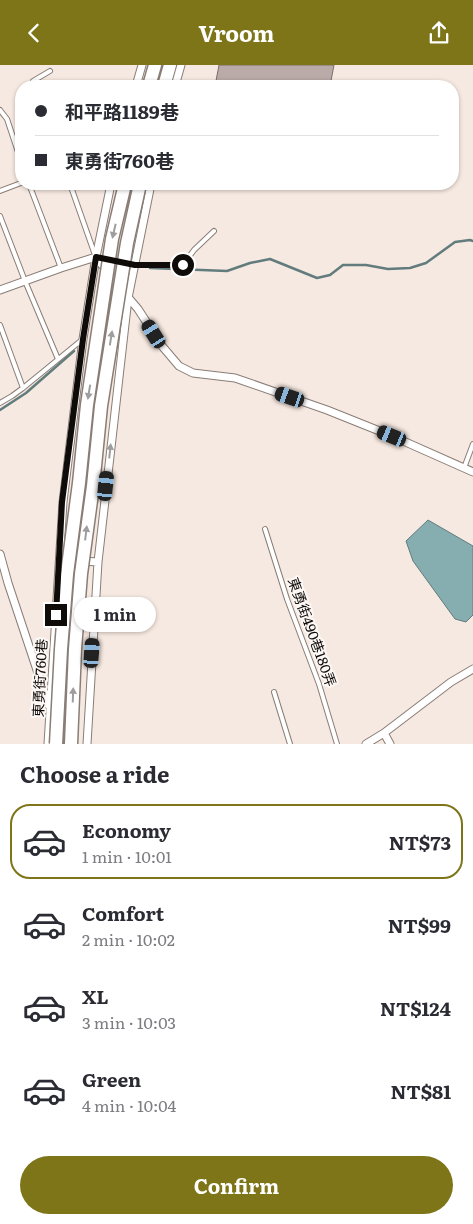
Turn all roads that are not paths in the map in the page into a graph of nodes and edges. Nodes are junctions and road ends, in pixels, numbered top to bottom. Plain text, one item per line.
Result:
1 (142, 65) edge
2 (154, 65) edge
3 (170, 65) edge
4 (181, 65) edge
5 (50, 71) dead end
6 (35, 80) edge
7 (138, 80) edge
8 (150, 80) edge
9 (166, 80) edge
10 (177, 80) edge
11 (0, 110) edge
12 (15, 144) edge
13 (15, 185) edge
14 (31, 190) edge
15 (72, 190) edge
16 (110, 190) edge
17 (124, 190) edge
18 (139, 190) edge
19 (151, 190) edge
20 (0, 191) edge
21 (0, 216) edge
22 (214, 231) dead end
23 (96, 257) junction
24 (135, 265) junction
25 (60, 268) junction
26 (25, 281) junction
27 (0, 290) edge
28 (128, 298) junction
29 (0, 325) edge
30 (83, 339) junction
31 (58, 359) junction
32 (23, 388) junction
33 (0, 403) edge
34 (473, 444) edge
35 (464, 468) junction
36 (473, 472) edge
37 (265, 529) dead end
38 (0, 554) edge
39 (59, 559) junction
40 (98, 562) junction
41 (473, 669) edge
42 (274, 693) dead end
43 (50, 709) junction
44 (384, 733) junction
45 (336, 739) junction
46 (48, 744) edge
47 (56, 744) edge
48 (71, 744) edge
49 (87, 744) edge
50 (290, 744) edge
51 (337, 744) edge
52 (341, 744) edge
53 (366, 744) edge
54 (390, 744) edge

1 - 7 street
2 - 8 highway
3 - 9 highway
4 - 10 street
5 - 6 lane
11 - 12 lane
13 - 20 lane
14 - 25 lane
15 - 23 lane
16 - 23 street, 東勇街760巷
17 -> 47 highway, bridge
48 -> 18 highway, bridge
19 - 24 street
21 - 26 lane
22 - 24 lane
23 - 24 lane
23 - 25 street
23 - 28 street
23 - 30 street, 東勇街760巷
24 - 28 street
25 - 26 street
26 - 27 street
26 - 31 lane
28 - 35 street
40 -> 28 street
29 - 32 lane
30 - 31 lane
30 - 39 street, 東勇街760巷
31 - 32 lane
32 - 33 lane
34 - 35 lane
35 - 36 street
37 - 45 lane, 東勇街490巷180弄
38 - 43 street
39 - 40 street
39 - 43 street, 東勇街760巷
40 - 49 street
41 - 44 street
42 - 50 lane
43 - 46 street, 東勇街760巷
44 - 53 street
44 - 54 street
45 - 51 lane, 東勇街490巷180弄
45 - 52 lane

